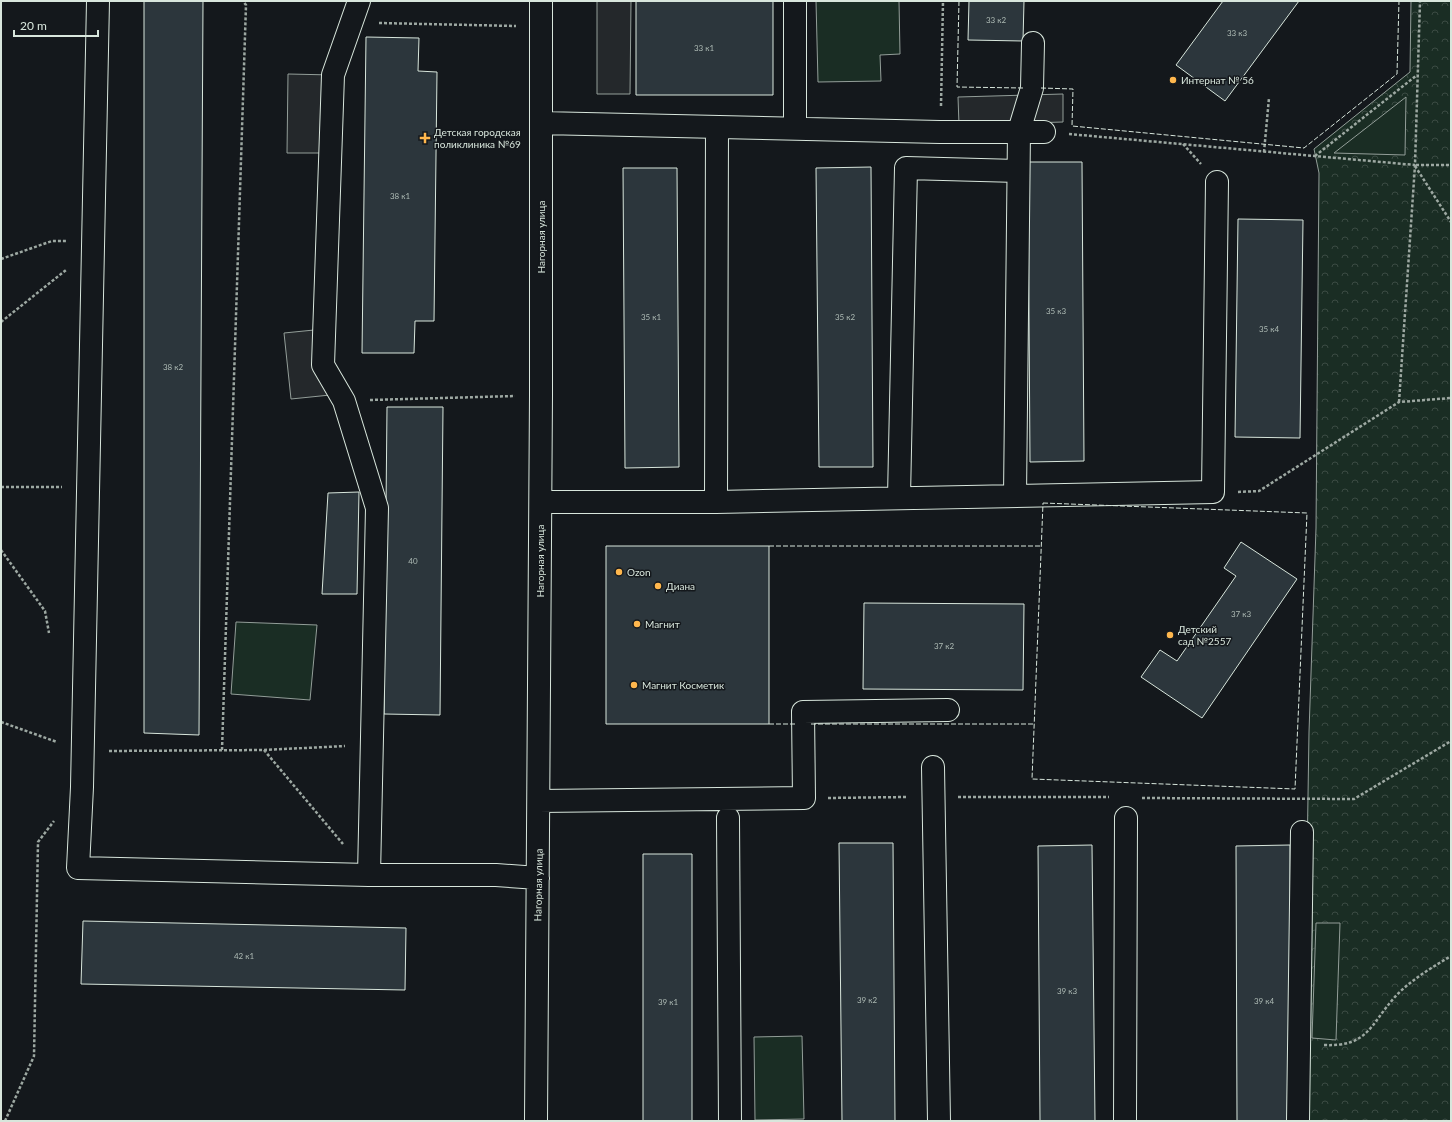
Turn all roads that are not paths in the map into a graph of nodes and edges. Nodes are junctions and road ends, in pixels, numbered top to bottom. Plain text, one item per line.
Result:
1 (98, 1) edge
2 (359, 1) edge
3 (542, 1) edge
4 (795, 1) edge
5 (1033, 44) dead end
6 (541, 123) junction
7 (717, 127) junction
8 (795, 128) junction
9 (1019, 131) junction
10 (1044, 132) road end
11 (1018, 171) junction
12 (1217, 182) dead end
13 (1015, 496) junction
14 (899, 497) junction
15 (541, 502) junction
16 (716, 502) junction
17 (948, 710) dead end
18 (933, 767) dead end
19 (538, 801) junction
20 (1126, 808) road end
21 (728, 818) dead end
22 (1302, 832) dead end
23 (369, 874) junction
24 (538, 878) junction
25 (536, 1121) edge
26 (730, 1121) edge
27 (939, 1121) edge
28 (1125, 1121) edge
29 (1298, 1121) edge

1 - 23 street
2 - 23 street
3 - 6 street, Нагорная улица
4 - 8 street
5 - 9 street
6 - 7 street
6 - 15 street, Нагорная улица
7 - 8 street
7 - 16 street
8 - 9 street
9 - 10 street
9 - 11 street
11 - 13 street
11 - 14 street
12 - 13 street
13 - 14 street
14 - 16 street
15 - 16 street
15 - 19 street, Нагорная улица
17 - 19 street
18 - 27 street
19 - 24 street, Нагорная улица
20 - 28 street
21 - 26 street
22 - 29 street
23 - 24 street
24 - 25 street, Нагорная улица

